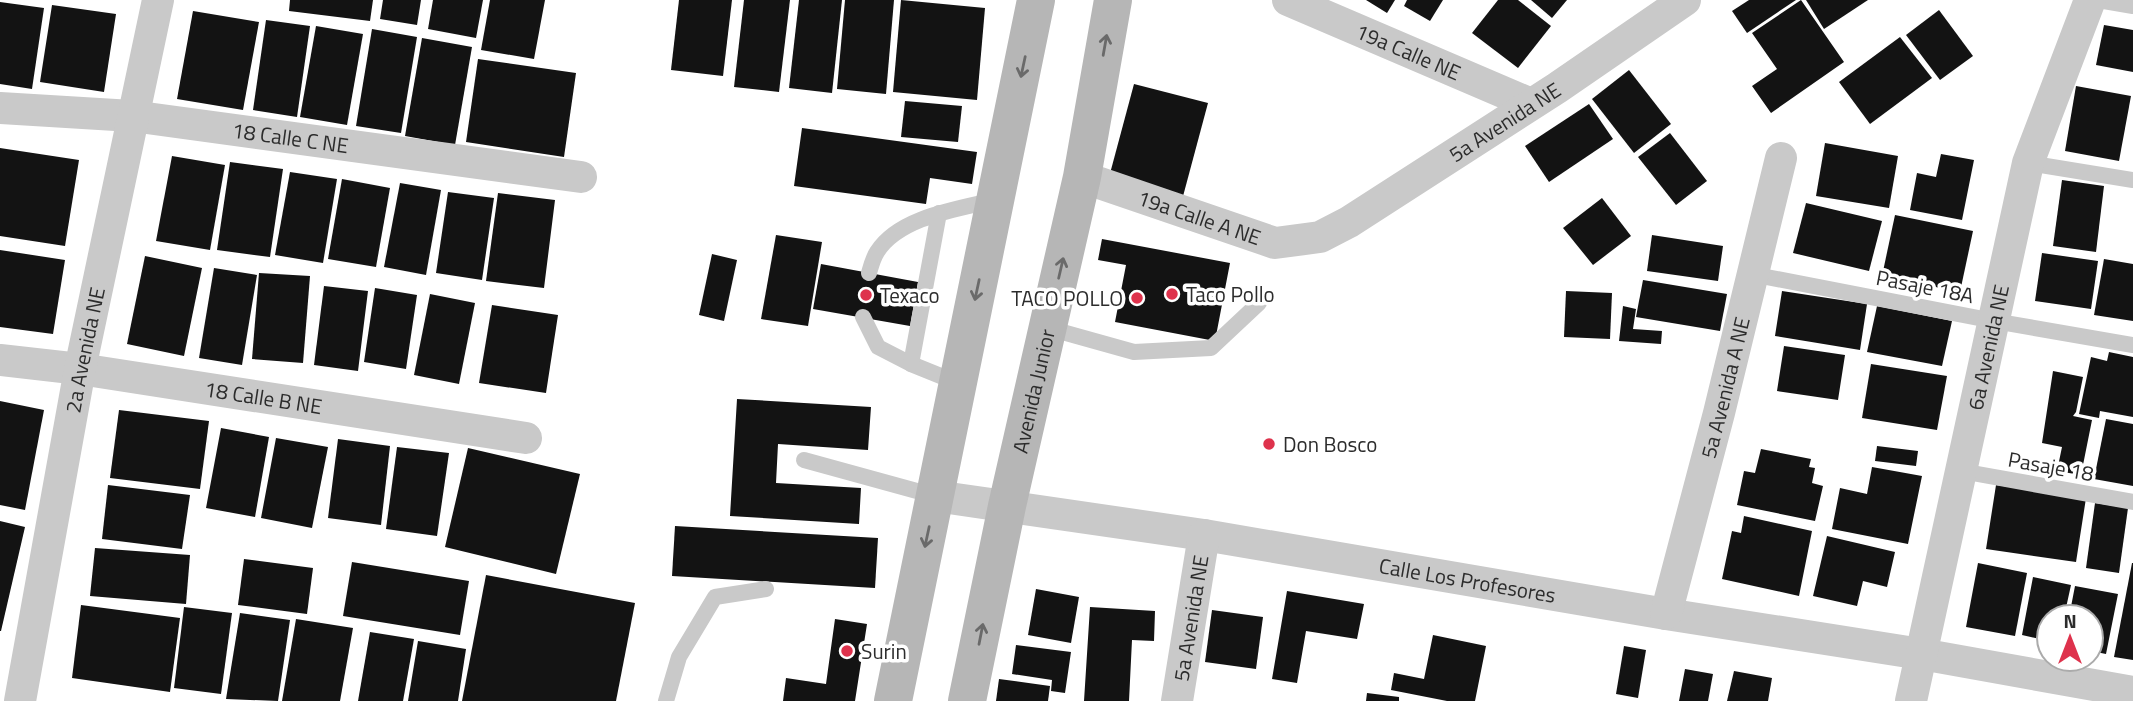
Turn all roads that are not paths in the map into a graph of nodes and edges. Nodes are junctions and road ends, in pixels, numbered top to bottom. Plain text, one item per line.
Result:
1 (158, 0) edge
2 (1036, 0) edge
3 (1112, 0) edge
4 (1287, 0) edge
5 (1685, 0) edge
6 (2090, 0) edge
7 (2098, 0) edge
8 (2133, 6) edge
9 (1531, 104) junction
10 (0, 108) edge
11 (132, 116) junction
12 (1780, 158) dead end
13 (2028, 163) junction
14 (581, 177) dead end
15 (1082, 177) junction
16 (2133, 180) edge
17 (995, 201) junction
18 (939, 213) junction
19 (1320, 237) joint
20 (869, 273) dead end
21 (1751, 274) junction
22 (1259, 303) dead end
23 (863, 317) dead end
24 (1994, 321) junction
25 (1048, 328) junction
26 (2133, 345) edge
27 (0, 360) edge
28 (911, 364) junction
29 (80, 369) junction
30 (958, 383) junction
31 (526, 438) dead end
32 (804, 460) dead end
33 (1961, 471) junction
34 (935, 496) junction
35 (2133, 502) edge
36 (1006, 506) junction
37 (1204, 535) junction
38 (766, 589) dead end
39 (1666, 614) junction
40 (1921, 654) junction
41 (2133, 692) edge
42 (0, 698) edge
43 (20, 701) edge
44 (666, 701) edge
45 (893, 701) edge
46 (967, 701) edge
47 (1177, 701) edge
48 (1911, 701) edge

1 - 11 street, 2a Avenida NE
2 -> 17 main road
15 -> 3 main road, Avenida Junior
4 - 9 street, 19a Calle NE
5 - 9 street, 5a Avenida NE
6 - 13 street, 6a Avenida NE
7 - 8 lane
9 - 19 street, 5a Avenida NE
10 - 11 street, 18 Calle C NE
11 - 14 street, 18 Calle C NE
11 - 29 street, 2a Avenida NE
12 - 21 street, 5a Avenida A NE
13 - 16 lane
13 - 24 street, 6a Avenida NE
15 - 19 street, 19a Calle A NE
25 -> 15 main road, Avenida Junior
17 - 18 lane
17 -> 30 main road
18 - 20 lane
18 - 28 lane
21 - 24 lane, Pasaje 18A
21 - 39 street, 5a Avenida A NE
22 - 25 lane
23 - 28 lane
24 - 26 lane, Pasaje 18A
24 - 33 street, 6a Avenida NE
25 - 36 main road, Avenida Junior
27 - 29 street, 18 Calle B NE
28 - 30 lane
29 - 31 street, 18 Calle B NE
29 - 43 street, 2a Avenida NE
30 - 34 main road
32 - 34 lane, Calle Los Profesores
33 - 35 lane, Pasaje 18
33 - 40 street, 6a Avenida NE
34 - 36 street, Calle Los Profesores
34 -> 45 main road
36 - 37 street, Calle Los Profesores
46 -> 36 main road, Avenida Junior
37 - 39 street, Calle Los Profesores
37 - 47 street, 5a Avenida NE
38 - 44 lane
39 - 40 street, Calle Los Profesores
40 - 41 street, Calle Los Profesores
40 - 48 street, 6a Avenida NE
42 - 43 street

